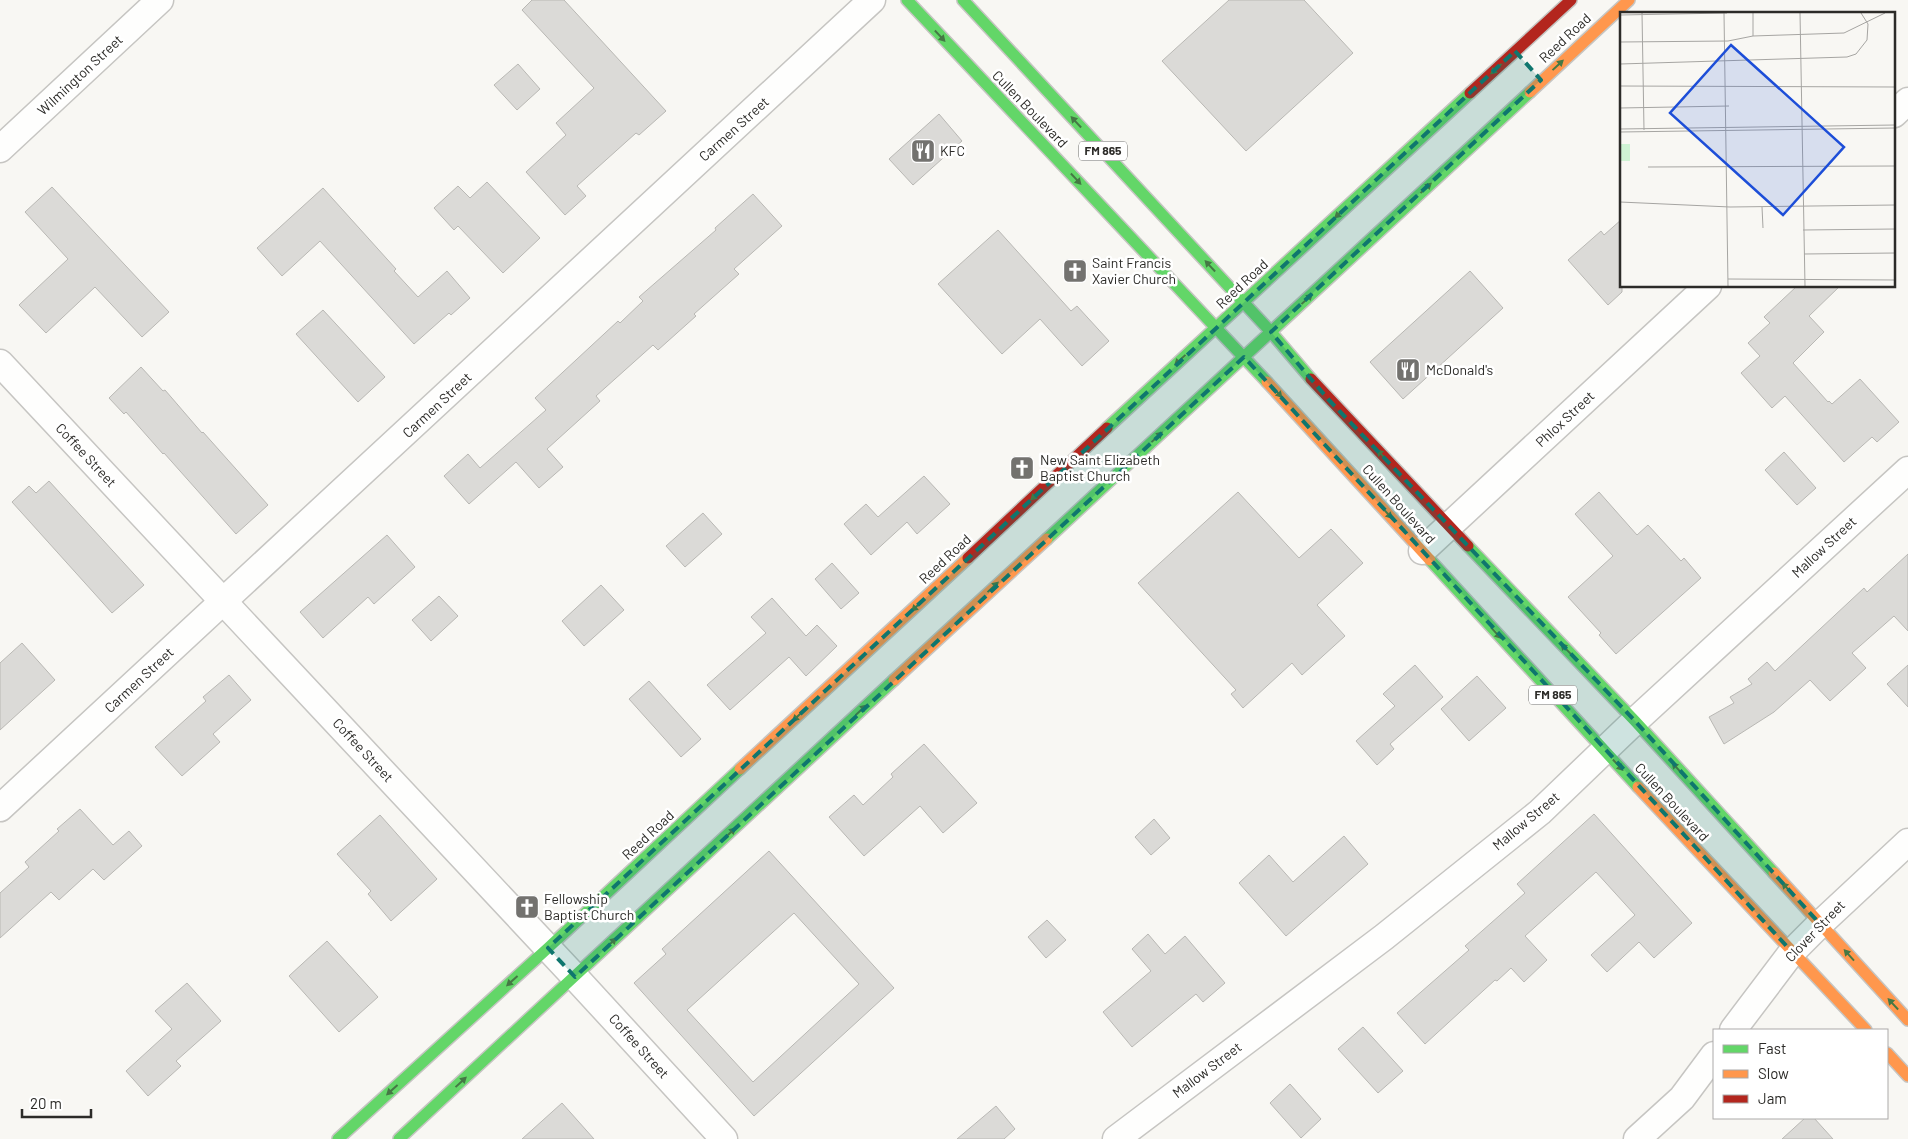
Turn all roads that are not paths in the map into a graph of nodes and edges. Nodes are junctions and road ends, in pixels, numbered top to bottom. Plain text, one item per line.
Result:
1 (160, 0) edge
2 (872, 0) edge
3 (907, 0) edge
4 (963, 0) edge
5 (1571, 0) edge
6 (1629, 0) edge
7 (1908, 101) edge
8 (1896, 112) edge
9 (0, 149) edge
10 (1706, 288) edge
11 (1244, 302) junction
12 (1216, 327) junction
13 (1271, 332) junction
14 (1244, 356) junction
15 (0, 363) edge
16 (1908, 470) edge
17 (1449, 526) junction
18 (1422, 551) junction
19 (224, 601) junction
20 (1635, 721) junction
21 (1604, 751) junction
22 (0, 808) edge
23 (1908, 842) edge
24 (1820, 924) junction
25 (548, 948) junction
26 (1792, 952) junction
27 (576, 977) junction
28 (1908, 1020) edge
29 (1734, 1029) edge
30 (1865, 1029) edge
31 (1888, 1054) edge
32 (1713, 1056) edge
33 (1908, 1076) edge
34 (338, 1139) edge
35 (399, 1139) edge
36 (724, 1139) edge
37 (1116, 1139) edge
38 (1637, 1139) edge

1 - 9 street, Wilmington Street
2 - 19 street, Carmen Street
3 -> 12 street, Cullen Boulevard / FM 865
11 -> 4 street, Cullen Boulevard / FM 865
5 -> 11 street, Reed Road
13 -> 6 street, Reed Road
7 - 8 street
10 - 17 street, Phlox Street
11 - 12 street, Reed Road
11 - 13 street, Cullen Boulevard / FM 865
12 - 14 street, Cullen Boulevard / FM 865
12 -> 25 street, Reed Road
13 - 14 street, Reed Road
17 -> 13 street, Cullen Boulevard / FM 865
14 -> 18 street, Cullen Boulevard / FM 865
27 -> 14 street, Reed Road
15 - 19 street, Coffee Street
16 - 20 street, Mallow Street
17 - 18 street, Phlox Street
20 -> 17 street, Cullen Boulevard / FM 865
18 -> 21 street, Cullen Boulevard / FM 865
19 - 22 street, Carmen Street
19 - 25 street, Coffee Street
20 - 21 street, Mallow Street
24 -> 20 street, Cullen Boulevard / FM 865
21 -> 26 street, Cullen Boulevard / FM 865
21 - 37 street, Mallow Street
23 - 24 street, Clover Street
24 - 26 street, Clover Street
28 -> 24 street, Cullen Boulevard / FM 865
25 - 27 street, Coffee Street
25 -> 34 street, Reed Road
26 - 29 street, Clover Street
26 - 30 street, Cullen Boulevard / FM 865
35 -> 27 street, Reed Road
27 - 36 street, Coffee Street
31 - 33 street
32 - 38 street

